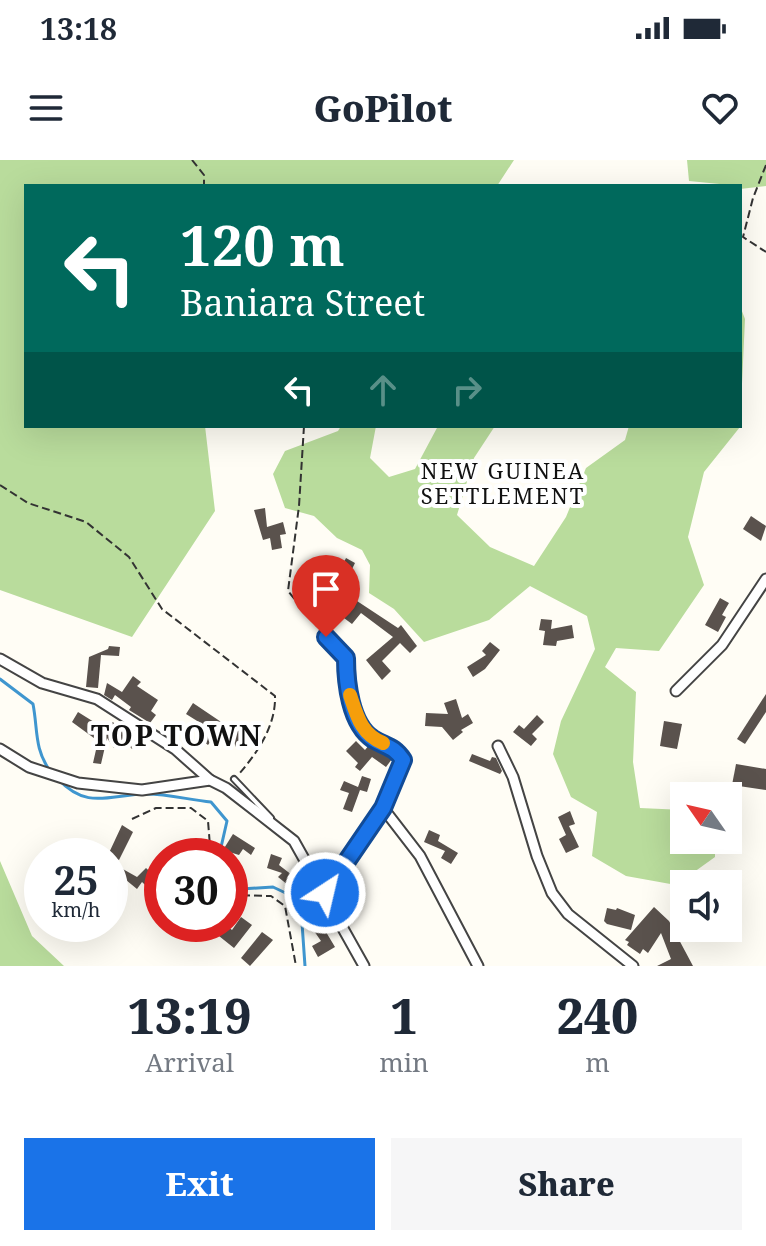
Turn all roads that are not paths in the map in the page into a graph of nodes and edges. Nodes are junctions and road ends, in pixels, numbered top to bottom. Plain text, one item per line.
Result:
1 (766, 579) edge
2 (326, 637) road end
3 (0, 659) edge
4 (676, 691) dead end
5 (498, 746) dead end
6 (0, 749) edge
7 (234, 779) road end
8 (210, 780) junction
9 (383, 808) junction
10 (294, 841) junction
11 (325, 893) junction
12 (364, 966) edge
13 (478, 966) edge
14 (633, 966) edge

1 - 4 street
2 - 9 street
3 - 8 street
5 - 14 street
6 - 8 street
7 - 10 lane
8 - 10 street
9 - 11 street
9 - 13 street
10 - 11 street
11 - 12 street

